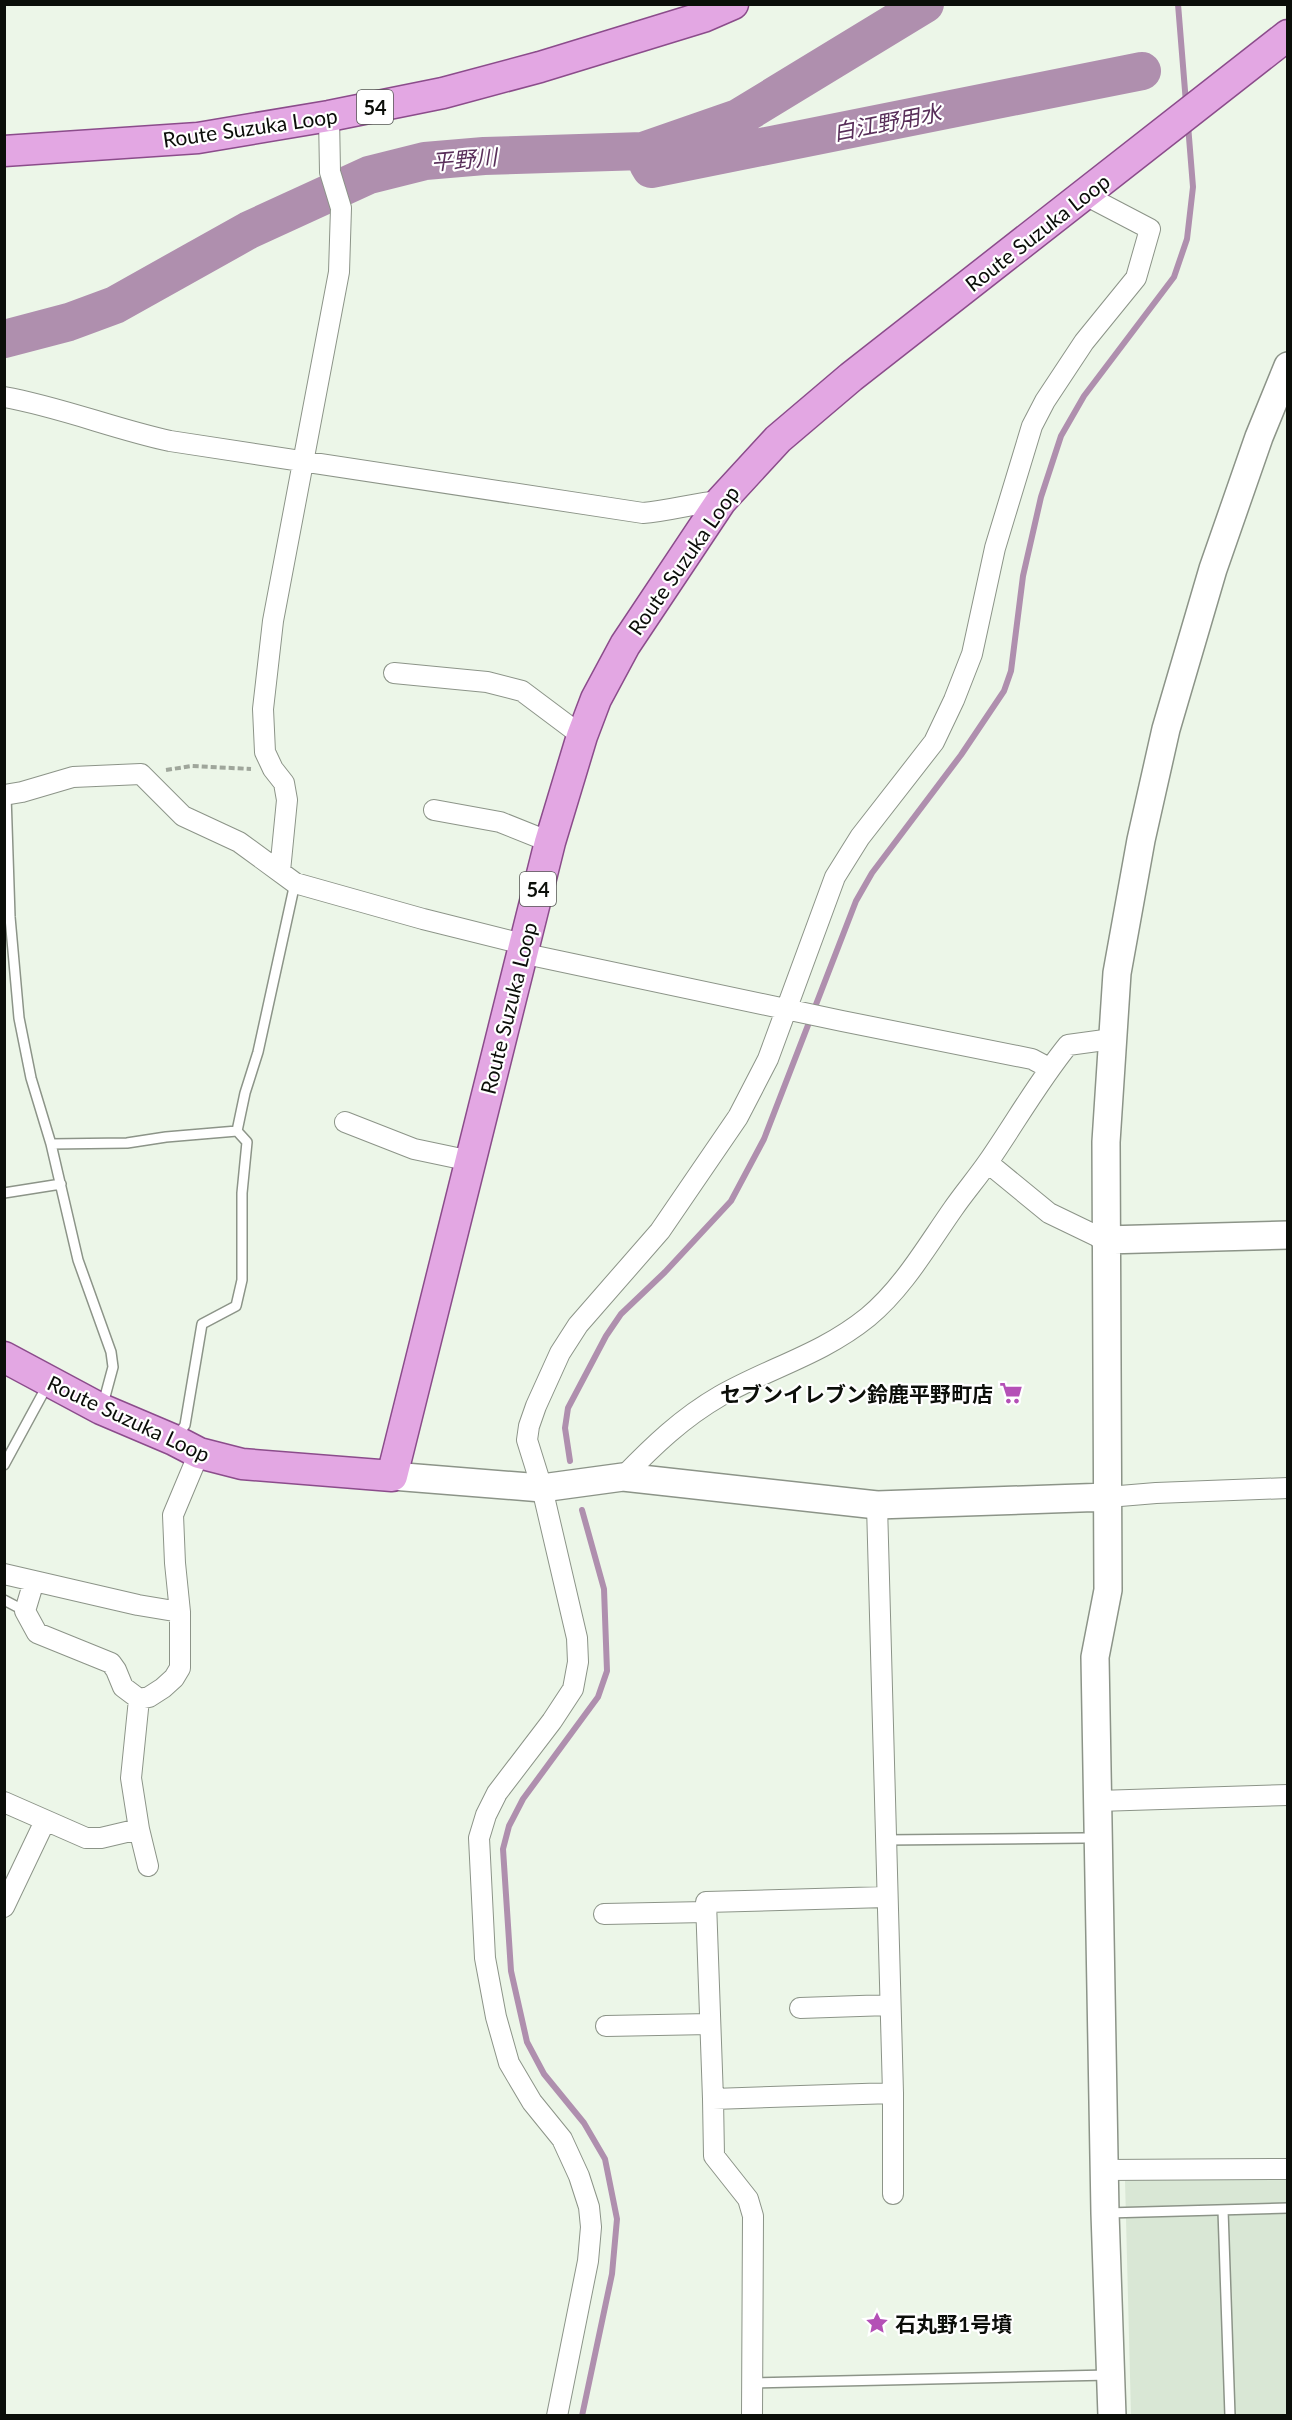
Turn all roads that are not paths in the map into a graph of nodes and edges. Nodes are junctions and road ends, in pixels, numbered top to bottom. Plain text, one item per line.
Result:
1 (733, 4) edge
2 (1287, 35) edge
3 (329, 116) junction
4 (4, 151) edge
5 (1085, 195) junction
6 (1287, 366) edge
7 (4, 397) edge
8 (302, 461) junction
9 (721, 501) junction
10 (394, 673) dead end
11 (582, 736) junction
12 (5, 795) edge
13 (434, 810) dead end
14 (550, 842) junction
15 (287, 877) junction
16 (522, 948) junction
17 (791, 1011) junction
18 (1112, 1039) junction
19 (1049, 1068) junction
20 (345, 1122) dead end
21 (237, 1131) junction
22 (51, 1144) junction
23 (471, 1161) junction
24 (988, 1163) junction
25 (61, 1184) junction
26 (4, 1194) edge
27 (1287, 1236) edge
28 (1105, 1240) junction
29 (4, 1357) edge
30 (50, 1381) junction
31 (101, 1409) junction
32 (187, 1446) junction
33 (4, 1466) edge
34 (392, 1476) junction
35 (623, 1478) junction
36 (542, 1488) junction
37 (1287, 1488) edge
38 (1108, 1497) junction
39 (877, 1505) junction
40 (4, 1574) edge
41 (34, 1581) junction
42 (4, 1600) edge
43 (25, 1611) junction
44 (180, 1612) junction
45 (139, 1700) junction
46 (1287, 1795) edge
47 (1098, 1801) junction
48 (4, 1802) edge
49 (45, 1821) junction
50 (139, 1829) junction
51 (1084, 1838) dead end
52 (885, 1840) junction
53 (148, 1866) dead end
54 (886, 1897) junction
55 (4, 1908) edge
56 (706, 1912) junction
57 (604, 1914) dead end
58 (889, 2005) junction
59 (800, 2008) dead end
60 (710, 2024) junction
61 (606, 2026) dead end
62 (893, 2094) junction
63 (713, 2099) junction
64 (1287, 2169) edge
65 (1104, 2170) junction
66 (893, 2194) dead end
67 (1287, 2208) edge
68 (1223, 2210) junction
69 (1105, 2213) junction
70 (1111, 2375) junction
71 (752, 2383) junction
72 (556, 2415) edge
73 (753, 2415) edge
74 (1112, 2415) edge
75 (1230, 2415) edge

1 - 3 main road, Route Suzuka Loop / 54
2 - 5 main road, Route Suzuka Loop / 54
3 - 4 main road, Route Suzuka Loop / 54
3 - 8 street
5 - 9 main road, Route Suzuka Loop / 54
5 - 17 street
6 - 18 street
7 - 8 street
8 - 9 street
8 - 15 street
9 - 11 main road, Route Suzuka Loop / 54
10 - 11 street
11 - 14 main road, Route Suzuka Loop / 54
12 - 15 street
12 - 22 lane
13 - 14 street
14 - 16 main road, Route Suzuka Loop / 54
15 - 16 street
15 - 21 lane
16 - 17 street
16 - 23 main road, Route Suzuka Loop / 54
17 - 19 street
17 - 36 street
18 - 19 street
18 - 28 street
19 - 24 street
20 - 23 street
21 - 22 lane
21 - 32 lane
22 - 25 lane
23 - 34 main road, Route Suzuka Loop / 54
24 - 28 street
24 - 35 street
25 - 26 lane
25 - 31 lane
27 - 28 street
28 - 38 street
29 - 30 main road, Route Suzuka Loop
30 - 31 main road, Route Suzuka Loop
30 - 33 lane
31 - 32 main road, Route Suzuka Loop
32 - 34 main road, Route Suzuka Loop
32 - 44 street
34 - 36 street
35 - 36 street
35 - 39 street
36 - 72 street
37 - 38 street
38 - 39 street
38 - 47 street
39 - 52 street
40 - 41 street
41 - 43 street
41 - 44 street
42 - 43 lane
43 - 45 street
44 - 45 street
45 - 50 street
46 - 47 street
47 - 65 street
48 - 49 street
49 - 50 street
49 - 55 street
50 - 53 street
51 - 52 lane
52 - 54 street
54 - 56 street
54 - 58 street
56 - 57 street
56 - 60 street
58 - 59 street
58 - 62 street
60 - 61 street
60 - 63 street
62 - 63 street
62 - 66 street
63 - 71 street
64 - 65 street
65 - 69 street
67 - 68 lane
68 - 69 lane
68 - 75 lane
69 - 70 street
70 - 71 lane
70 - 74 street
71 - 73 street

